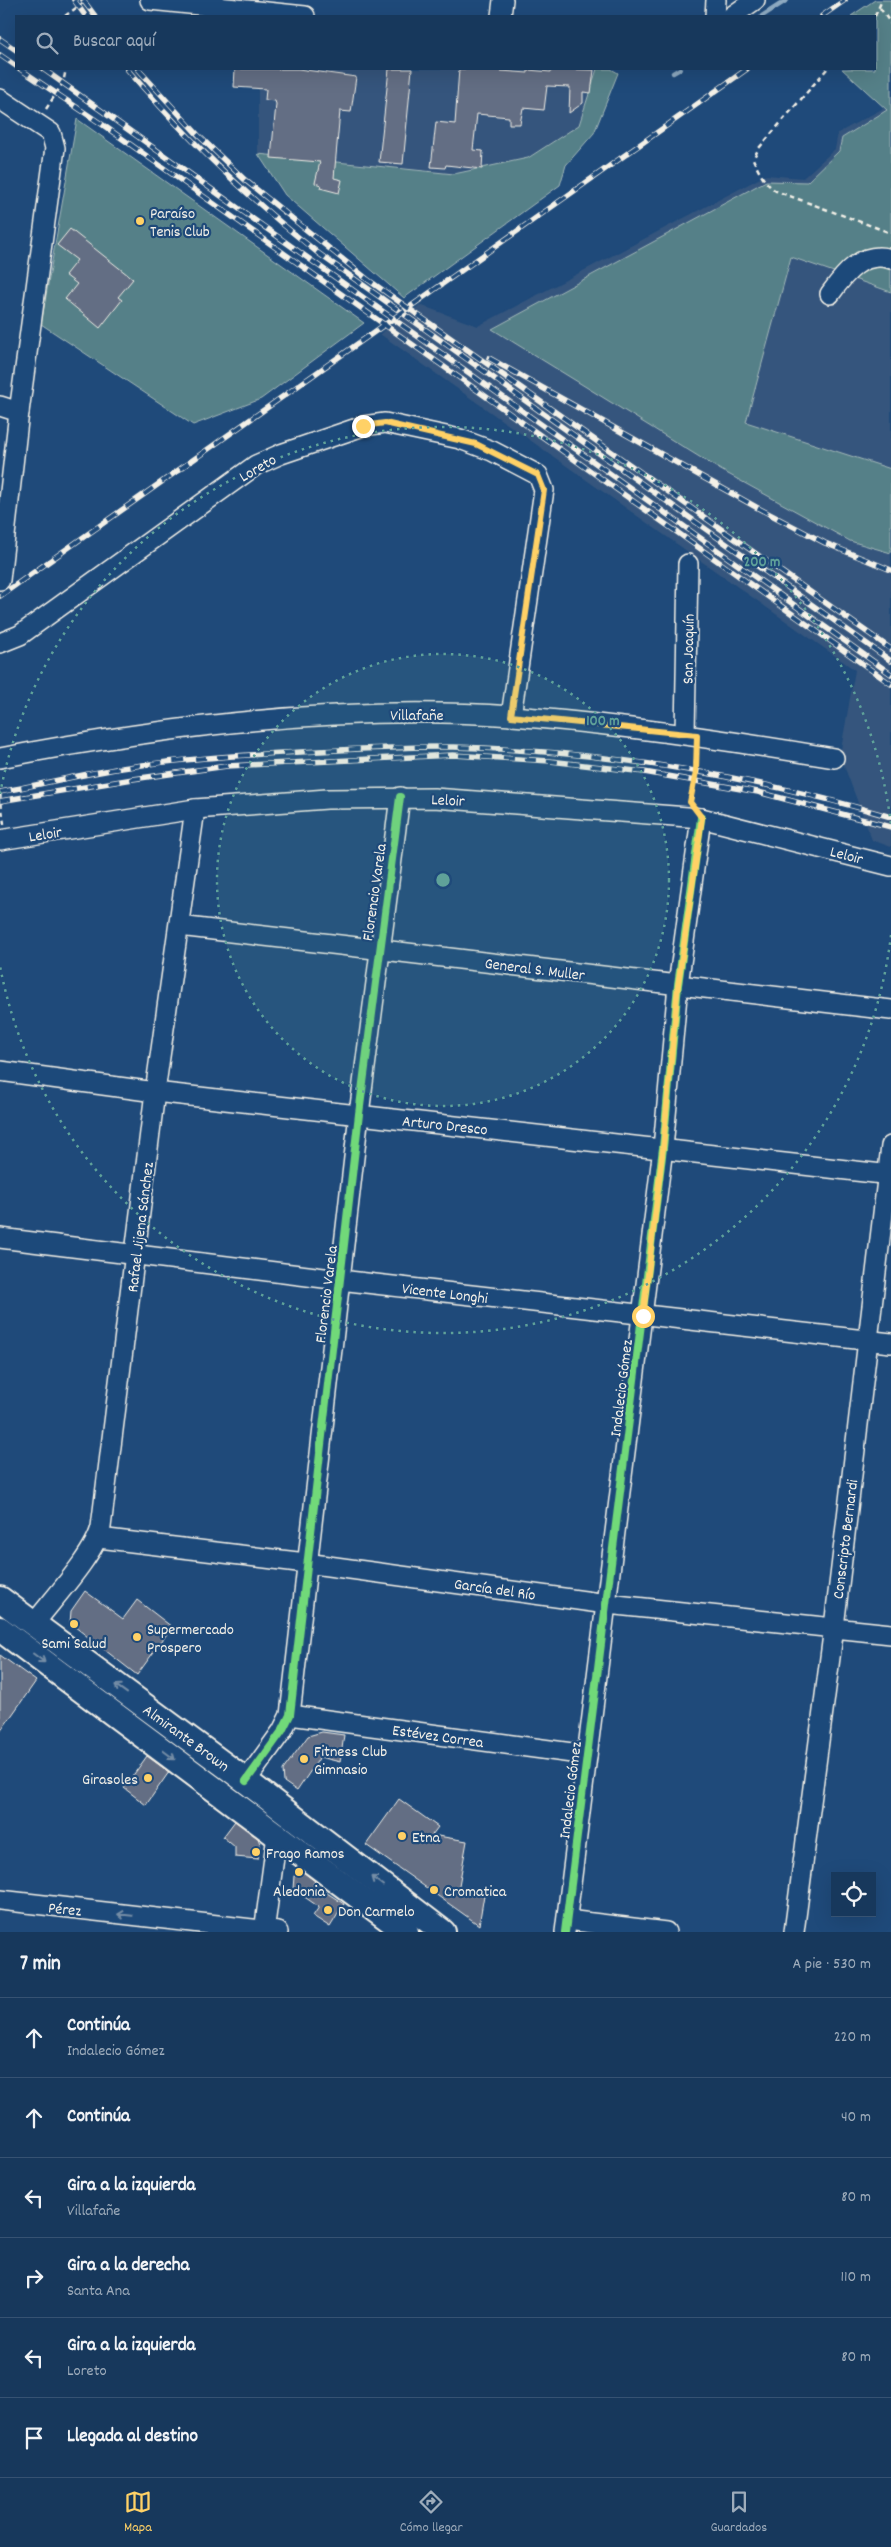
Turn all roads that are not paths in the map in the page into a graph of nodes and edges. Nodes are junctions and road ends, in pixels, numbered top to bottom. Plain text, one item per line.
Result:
1 (150, 0) edge
2 (503, 0) edge
3 (716, 0) edge
4 (755, 0) edge
5 (287, 7) edge
6 (303, 15) edge
7 (501, 15) edge
8 (715, 15) edge
9 (733, 15) edge
10 (0, 98) edge
11 (891, 259) edge
12 (830, 294) dead end
13 (0, 406) edge
14 (18, 412) junction
15 (688, 564) dead end
16 (0, 580) edge
17 (0, 643) edge
18 (511, 716) junction
19 (691, 735) junction
20 (0, 758) edge
21 (834, 758) dead end
22 (400, 798) junction
23 (196, 809) junction
24 (702, 818) junction
25 (3, 839) edge
26 (891, 866) edge
27 (179, 926) junction
28 (379, 950) junction
29 (678, 985) junction
30 (891, 1010) edge
31 (0, 1071) edge
32 (155, 1092) junction
33 (359, 1114) junction
34 (891, 1146) edge
35 (663, 1148) junction
36 (889, 1175) edge
37 (0, 1238) edge
38 (136, 1255) junction
39 (340, 1280) junction
40 (643, 1316) junction
41 (868, 1340) junction
42 (891, 1343) edge
43 (99, 1538) junction
44 (306, 1563) junction
45 (0, 1599) edge
46 (607, 1604) junction
47 (34, 1624) junction
48 (834, 1627) junction
49 (0, 1629) edge
50 (891, 1634) edge
51 (290, 1715) junction
52 (587, 1755) junction
53 (246, 1781) junction
54 (277, 1835) junction
55 (0, 1900) edge
56 (566, 1926) edge
57 (441, 1931) edge
58 (269, 1932) edge
59 (406, 1932) edge
60 (666, 1932) edge
61 (794, 1932) edge

1 - 5 street
2 - 7 street
3 - 8 street
4 - 9 street
5 - 6 street
10 - 14 street
11 - 12 street
13 - 14 street
14 - 16 street
15 - 19 street, San Joaquín
17 - 18 street, Loreto
18 - 19 street, Villafañe
18 - 20 street, Villafañe
19 - 21 street, Villafañe
22 - 23 street, Leloir
22 - 24 street, Leloir
22 - 28 street, Florencio Varela
23 - 25 street, Leloir
23 - 27 street, Rafael Jijena Sánchez
24 - 26 street, Leloir
24 - 29 street, Indalecio Gómez
27 - 28 street, General S. Muller
27 - 32 street, Rafael Jijena Sánchez
28 - 29 street, General S. Muller
28 - 33 street, Florencio Varela
29 - 30 street, General S. Muller
29 - 35 street, Indalecio Gómez
31 - 32 street, Arturo Dresco
32 - 33 street, Arturo Dresco
32 - 38 street, Rafael Jijena Sánchez
33 - 35 street, Arturo Dresco
33 - 39 street, Florencio Varela
34 - 36 street, Conscripto Bernardi
35 - 36 street, Arturo Dresco
35 - 40 street, Indalecio Gómez
36 - 41 street, Conscripto Bernardi
37 - 38 street, Vicente Longhi
38 - 39 street, Vicente Longhi
38 - 43 street, Rafael Jijena Sánchez
39 - 40 street, Vicente Longhi
39 - 44 street, Florencio Varela
40 - 41 street, Vicente Longhi
40 - 46 street, Indalecio Gómez
41 - 42 street, Vicente Longhi
41 - 48 street, Conscripto Bernardi
43 - 44 street, García del Río
43 - 47 street, Rafael Jijena Sánchez
44 - 46 street, García del Río
44 - 51 street, Florencio Varela
45 - 47 main road, Almirante Brown
46 - 48 street, García del Río
46 - 52 street, Indalecio Gómez
53 -> 47 main road, Almirante Brown
48 - 50 street, García del Río
48 - 61 street, Conscripto Bernardi
49 -> 54 main road, Almirante Brown
51 - 52 street, Estévez Correa
51 - 53 street, Florencio Varela
52 - 56 street, Indalecio Gómez
57 -> 53 main road, Almirante Brown
54 - 58 street
54 - 59 main road, Almirante Brown
58 -> 55 street, Pérez
56 - 60 street

